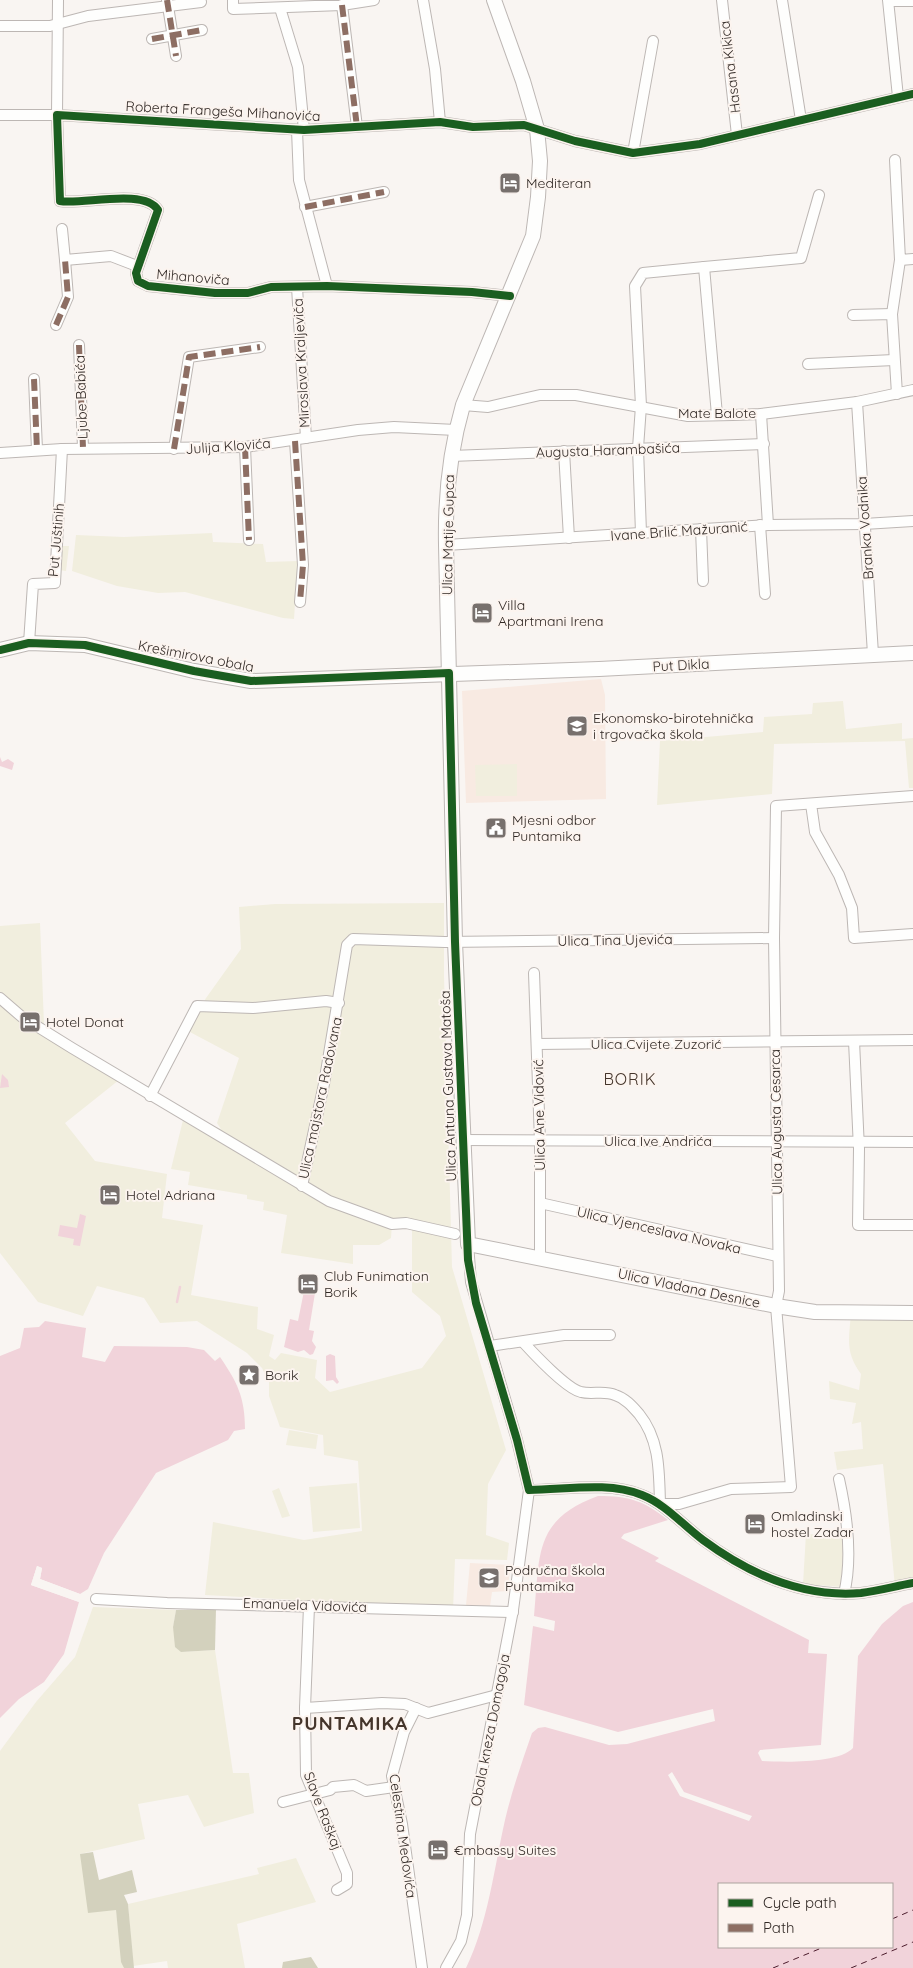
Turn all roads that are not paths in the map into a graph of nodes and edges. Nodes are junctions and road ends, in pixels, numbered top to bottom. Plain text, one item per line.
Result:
1 (58, 0) edge
2 (233, 0) edge
3 (374, 0) edge
4 (423, 0) edge
5 (494, 0) edge
6 (722, 0) edge
7 (782, 0) edge
8 (888, 1) edge
9 (913, 1) edge
10 (201, 2) dead end
11 (167, 4) edge
12 (342, 5) junction
13 (280, 8) junction
14 (59, 22) junction
15 (0, 26) edge
16 (202, 30) dead end
17 (173, 34) junction
18 (152, 39) dead end
19 (653, 41) dead end
20 (176, 56) dead end
21 (913, 94) edge
22 (898, 97) junction
23 (0, 115) edge
24 (57, 115) junction
25 (801, 120) junction
26 (440, 122) junction
27 (357, 127) junction
28 (300, 130) junction
29 (537, 130) junction
30 (737, 135) junction
31 (633, 153) junction
32 (895, 160) dead end
33 (384, 192) dead end
34 (818, 195) dead end
35 (305, 207) junction
36 (62, 229) dead end
37 (913, 259) edge
38 (65, 260) junction
39 (900, 260) junction
40 (137, 266) junction
41 (704, 267) junction
42 (327, 286) junction
43 (297, 287) junction
44 (510, 296) junction
45 (892, 314) junction
46 (853, 315) dead end
47 (56, 325) dead end
48 (79, 345) dead end
49 (260, 347) dead end
50 (894, 360) junction
51 (808, 364) dead end
52 (34, 379) dead end
53 (913, 390) edge
54 (897, 394) junction
55 (856, 402) junction
56 (463, 405) junction
57 (641, 406) junction
58 (761, 414) junction
59 (717, 415) junction
60 (456, 430) junction
61 (300, 439) junction
62 (764, 444) junction
63 (245, 447) junction
64 (83, 448) junction
65 (638, 448) junction
66 (62, 449) junction
67 (174, 449) junction
68 (36, 450) junction
69 (564, 451) junction
70 (0, 453) edge
71 (451, 456) junction
72 (913, 521) edge
73 (864, 524) junction
74 (764, 525) junction
75 (701, 529) junction
76 (641, 533) junction
77 (569, 538) junction
78 (250, 540) dead end
79 (446, 545) junction
80 (703, 581) dead end
81 (765, 594) dead end
82 (300, 602) dead end
83 (29, 643) junction
84 (0, 650) edge
85 (913, 653) edge
86 (874, 654) junction
87 (449, 673) junction
88 (913, 796) edge
89 (811, 804) junction
90 (913, 934) edge
91 (774, 938) junction
92 (455, 942) junction
93 (534, 973) dead end
94 (0, 998) edge
95 (339, 1004) junction
96 (913, 1040) edge
97 (854, 1041) junction
98 (775, 1043) junction
99 (537, 1044) junction
100 (150, 1096) junction
101 (462, 1140) junction
102 (540, 1141) junction
103 (776, 1141) junction
104 (858, 1141) junction
105 (913, 1142) edge
106 (302, 1186) junction
107 (540, 1203) junction
108 (913, 1225) edge
109 (455, 1234) dead end
110 (468, 1244) junction
111 (777, 1256) junction
112 (540, 1258) junction
113 (776, 1306) junction
114 (913, 1313) edge
115 (610, 1335) dead end
116 (523, 1342) junction
117 (490, 1346) junction
118 (839, 1479) dead end
119 (529, 1490) junction
120 (660, 1504) junction
121 (913, 1582) edge
122 (844, 1594) junction
123 (96, 1599) dead end
124 (309, 1606) junction
125 (513, 1612) junction
126 (496, 1695) junction
127 (305, 1708) junction
128 (416, 1708) junction
129 (394, 1787) junction
130 (315, 1794) junction
131 (283, 1802) dead end
132 (337, 1890) dead end
133 (422, 1968) edge
134 (446, 1968) edge

1 - 14 street
2 - 13 street
3 - 12 street
4 - 26 street
5 - 29 street, Ulica Matije Gupca
6 - 30 street, Hasana Kikica
7 - 25 street
8 - 9 street
8 - 22 street
10 - 11 street
11 - 14 street
11 - 17 street
12 - 13 street
12 - 27 street
13 - 28 street
14 - 15 street
14 - 24 street
16 - 17 street
17 - 18 street
17 - 20 street
19 - 31 street
21 - 22 street, Roberta Frangeša Mihanovića
22 - 25 street, Roberta Frangeša Mihanovića
23 - 24 street, Roberta Frangeša Mihanovića
24 - 28 street, Roberta Frangeša Mihanovića
24 - 40 street, Mihanoviča
25 - 30 street, Roberta Frangeša Mihanovića
26 - 27 street, Roberta Frangeša Mihanovića
26 - 29 street, Roberta Frangeša Mihanovića
27 - 28 street, Roberta Frangeša Mihanovića
28 - 35 street
29 - 31 street, Roberta Frangeša Mihanovića
29 - 44 street, Ulica Matije Gupca
30 - 31 street, Roberta Frangeša Mihanovića
32 - 39 street
33 - 35 street
34 - 41 street
35 - 42 street
36 - 38 street
37 - 39 street
38 - 40 street
38 - 47 street
39 - 45 street
40 - 43 street, Mihanoviča
41 - 57 street
41 - 59 street
42 - 43 street, Mihanoviča
42 - 44 street, Mihanoviča
43 - 61 street, Miroslava Kraljeviča
44 - 56 street, Ulica Matije Gupca
45 - 46 street
45 - 50 street
48 - 64 street, Ljube Babića
49 - 67 street
50 - 51 street
50 - 54 street
52 - 68 street
53 - 54 street, Mate Balote
54 - 55 street, Mate Balote
55 - 58 street, Mate Balote
55 - 73 street, Branka Vodnika
56 - 57 street, Mate Balote
56 - 60 street, Ulica Matije Gupca
57 - 59 street, Mate Balote
57 - 65 street
58 - 59 street, Mate Balote
58 - 62 street
60 - 61 street, Julija Klovića
60 - 71 street, Ulica Matije Gupca
61 - 63 street, Julija Klovića
61 - 82 street, Miroslava Kraljeviča
62 - 65 street, Augusta Harambašića
62 - 74 street
63 - 67 street, Julija Klovića
63 - 78 street
64 - 66 street, Julija Klovića
64 - 67 street, Julija Klovića
65 - 69 street, Augusta Harambašića
65 - 76 street
66 - 68 street, Julija Klovića
66 - 83 street, Put Juštinih
68 - 70 street, Julija Klovića
69 - 71 street, Augusta Harambašića
69 - 77 street
71 - 79 street, Ulica Matije Gupca
72 - 73 street, Ivane Brlić Mažuranić
73 - 74 street, Ivane Brlić Mažuranić
73 - 86 street, Branka Vodnika
74 - 75 street, Ivane Brlić Mažuranić
74 - 81 street
75 - 76 street, Ivane Brlić Mažuranić
75 - 80 street
76 - 77 street, Ivane Brlić Mažuranić
77 - 79 street, Ivane Brlić Mažuranić
79 - 87 street, Ulica Matije Gupca
83 - 84 street, Krešimirova obala
83 - 87 street, Krešimirova obala
85 - 86 street, Put Dikla
86 - 87 street, Put Dikla
87 - 92 street, Ulica Antuna Gustava Matoša
88 - 89 street
89 - 90 street
89 - 91 street, Ulica Augusta Cesarca
91 - 92 street, Ulica Tina Ujevića
91 - 98 street, Ulica Augusta Cesarca
92 - 95 street, Ulica majstora Radovana
92 - 101 street, Ulica Antuna Gustava Matoša
93 - 99 street, Ulica Ane Vidović
94 - 100 street, Ulica majstora Radovana
95 - 100 street
95 - 106 street, Ulica majstora Radovana
96 - 97 street, Ulica Cvijete Zuzorić
97 - 98 street, Ulica Cvijete Zuzorić
97 - 104 street
98 - 99 street, Ulica Cvijete Zuzorić
98 - 103 street, Ulica Augusta Cesarca
99 - 102 street, Ulica Ane Vidović
100 - 106 street, Ulica majstora Radovana
101 - 102 street, Ulica Ive Andrića
101 - 110 street, Ulica Antuna Gustava Matoša
102 - 103 street, Ulica Ive Andrića
102 - 107 street, Ulica Ane Vidović
103 - 104 street, Ulica Ive Andrića
103 - 111 street, Ulica Augusta Cesarca
104 - 105 street, Ulica Ive Andrića
104 - 108 street
106 - 109 street
107 - 111 street, Ulica Vjenceslava Novaka
107 - 112 street, Ulica Ane Vidović
110 - 112 street, Ulica Vladana Desnice
110 - 117 street, Ulica Antuna Gustava Matoša
111 - 113 street, Ulica Augusta Cesarca
112 - 113 street, Ulica Vladana Desnice
113 - 114 street, Ulica Vladana Desnice
113 - 120 street, Ulica Augusta Cesarca
115 - 116 street
116 - 117 street
116 - 120 street
117 - 119 street, Ulica Antuna Gustava Matoša
118 - 122 street
119 - 120 street
119 - 125 street, Obala kneza Domagoja
120 - 122 street
121 - 122 street
123 - 124 street, Emanuela Vidovića
124 - 125 street, Emanuela Vidovića
124 - 127 street, Slave Raškaj
125 - 126 street, Obala kneza Domagoja
126 - 128 street
126 - 134 street, Obala kneza Domagoja
127 - 128 street
127 - 130 street, Slave Raškaj
128 - 129 street, Celestina Medovića
129 - 130 street
129 - 133 street, Celestina Medovića
130 - 131 street
130 - 132 street, Slave Raškaj

